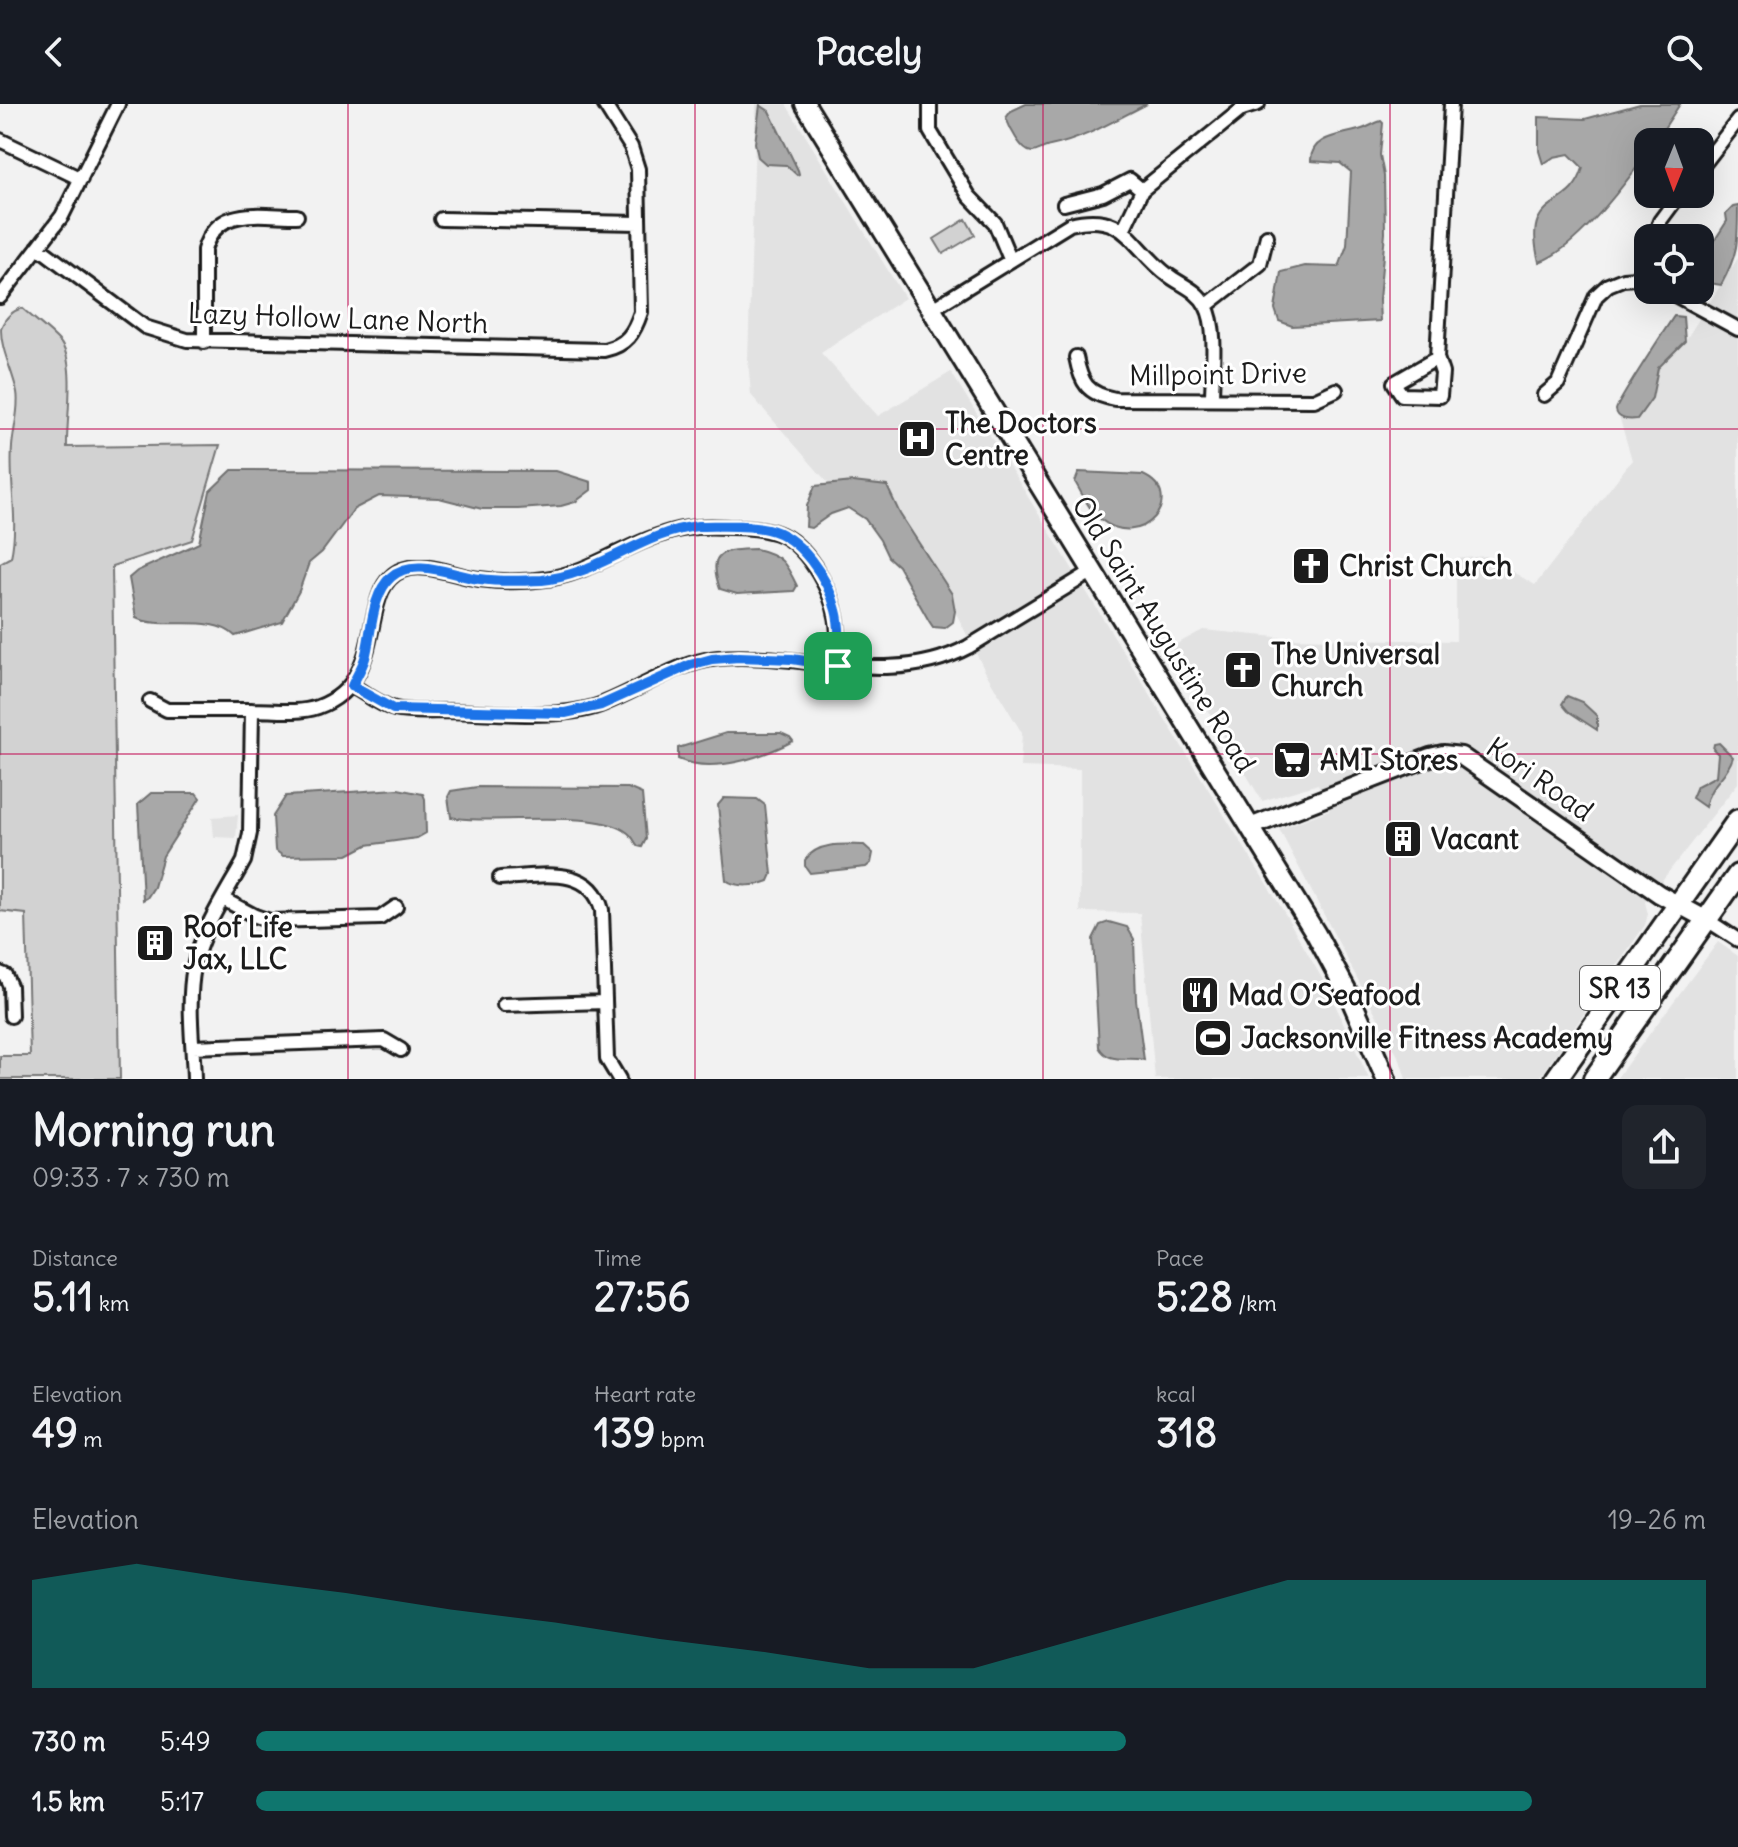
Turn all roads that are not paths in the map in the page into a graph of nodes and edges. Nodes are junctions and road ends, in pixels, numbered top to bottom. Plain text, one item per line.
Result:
1 (118, 104) edge
2 (604, 104) edge
3 (805, 104) edge
4 (930, 104) edge
5 (1258, 104) edge
6 (1451, 104) edge
7 (1738, 120) edge
8 (0, 140) edge
9 (1714, 151) edge
10 (81, 179) junction
11 (1142, 190) junction
12 (1064, 204) dead end
13 (297, 216) dead end
14 (441, 219) dead end
15 (639, 223) junction
16 (1123, 230) junction
17 (1267, 236) dead end
18 (38, 247) junction
19 (1010, 259) junction
20 (1634, 278) edge
21 (0, 297) edge
22 (1692, 304) edge
23 (1206, 306) junction
24 (932, 309) junction
25 (1738, 329) edge
26 (204, 342) junction
27 (1076, 357) dead end
28 (1437, 358) dead end
29 (1336, 390) dead end
30 (1544, 395) dead end
31 (1212, 399) junction
32 (1093, 571) junction
33 (838, 666) junction
34 (352, 686) junction
35 (150, 701) dead end
36 (252, 710) junction
37 (1738, 820) edge
38 (1250, 827) junction
39 (1738, 875) edge
40 (500, 878) dead end
41 (223, 899) junction
42 (1679, 905) junction
43 (396, 907) dead end
44 (1707, 920) junction
45 (1738, 940) edge
46 (0, 973) edge
47 (605, 1002) junction
48 (504, 1005) dead end
49 (11, 1016) dead end
50 (193, 1047) junction
51 (401, 1050) dead end
52 (194, 1079) edge
53 (619, 1079) edge
54 (1386, 1079) edge
55 (1556, 1079) edge
56 (1594, 1079) edge

1 - 10 street
2 - 15 street
3 - 24 main road, Old Saint Augustine Road
4 - 19 street
5 - 11 street
6 - 28 street
7 - 9 street
8 - 10 street
10 - 18 street
11 - 12 street
11 - 16 street
13 - 26 street
14 - 15 street
15 - 26 street, Lazy Hollow Lane North
16 - 19 street
16 - 23 street
17 - 23 street
18 - 21 street
18 - 26 street, Lazy Hollow Lane North
19 - 24 street
20 - 30 street
22 - 25 street
23 - 31 street
24 - 32 main road, Old Saint Augustine Road
27 - 31 street, Millpoint Drive
29 - 31 street, Millpoint Drive
32 - 33 street
32 - 38 main road, Old Saint Augustine Road
33 - 34 street
33 - 34 street
34 - 36 street
35 - 36 street
36 - 41 street
37 - 42 main road, SR 13
38 - 42 street, Kori Road
38 - 54 main road, Old Saint Augustine Road
39 - 44 main road, SR 13
40 - 47 street
41 - 43 street
41 - 50 street
42 - 44 street, Kori Road
42 - 55 main road, SR 13
44 - 45 street, Kori Road
44 - 56 main road, SR 13
46 - 49 street
47 - 48 street
47 - 53 street
50 - 51 street
50 - 52 street

